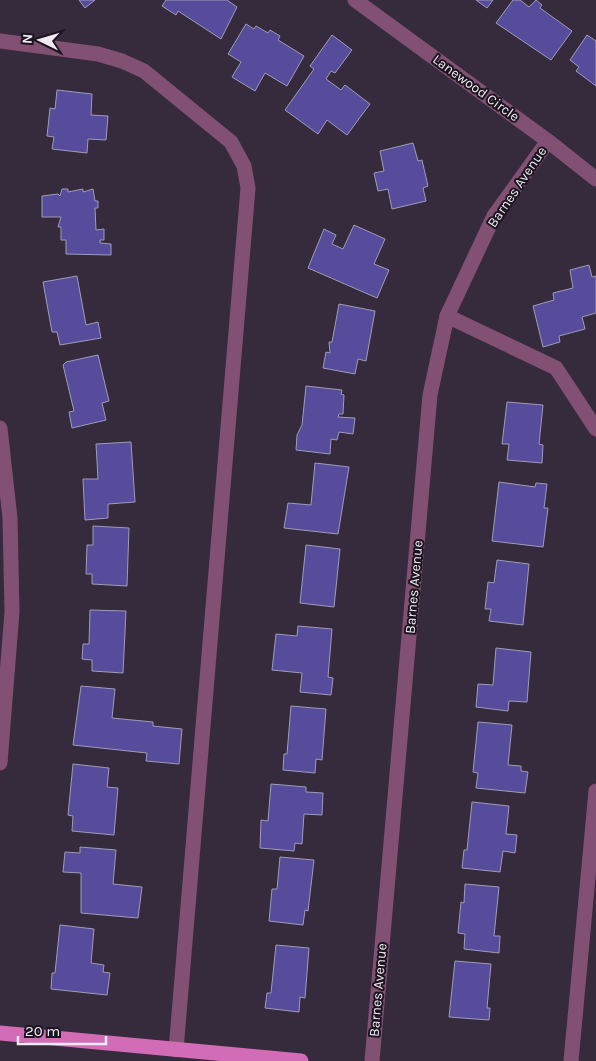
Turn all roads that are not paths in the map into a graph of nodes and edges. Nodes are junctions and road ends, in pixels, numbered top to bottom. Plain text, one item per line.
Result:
1 (355, 0) edge
2 (0, 41) edge
3 (548, 141) junction
4 (596, 179) edge
5 (446, 316) junction
6 (0, 428) edge
7 (596, 429) edge
8 (0, 763) edge
9 (596, 791) edge
10 (0, 1034) edge
11 (176, 1050) junction
12 (301, 1061) edge
13 (372, 1061) edge
14 (571, 1061) edge

1 - 3 street, Lanewood Circle
2 - 11 street
3 - 4 street, Lanewood Circle
3 - 5 street, Barnes Avenue
5 - 7 street
5 - 13 street, Barnes Avenue
6 - 8 street
9 - 14 street
10 - 11 main road
11 - 12 main road

